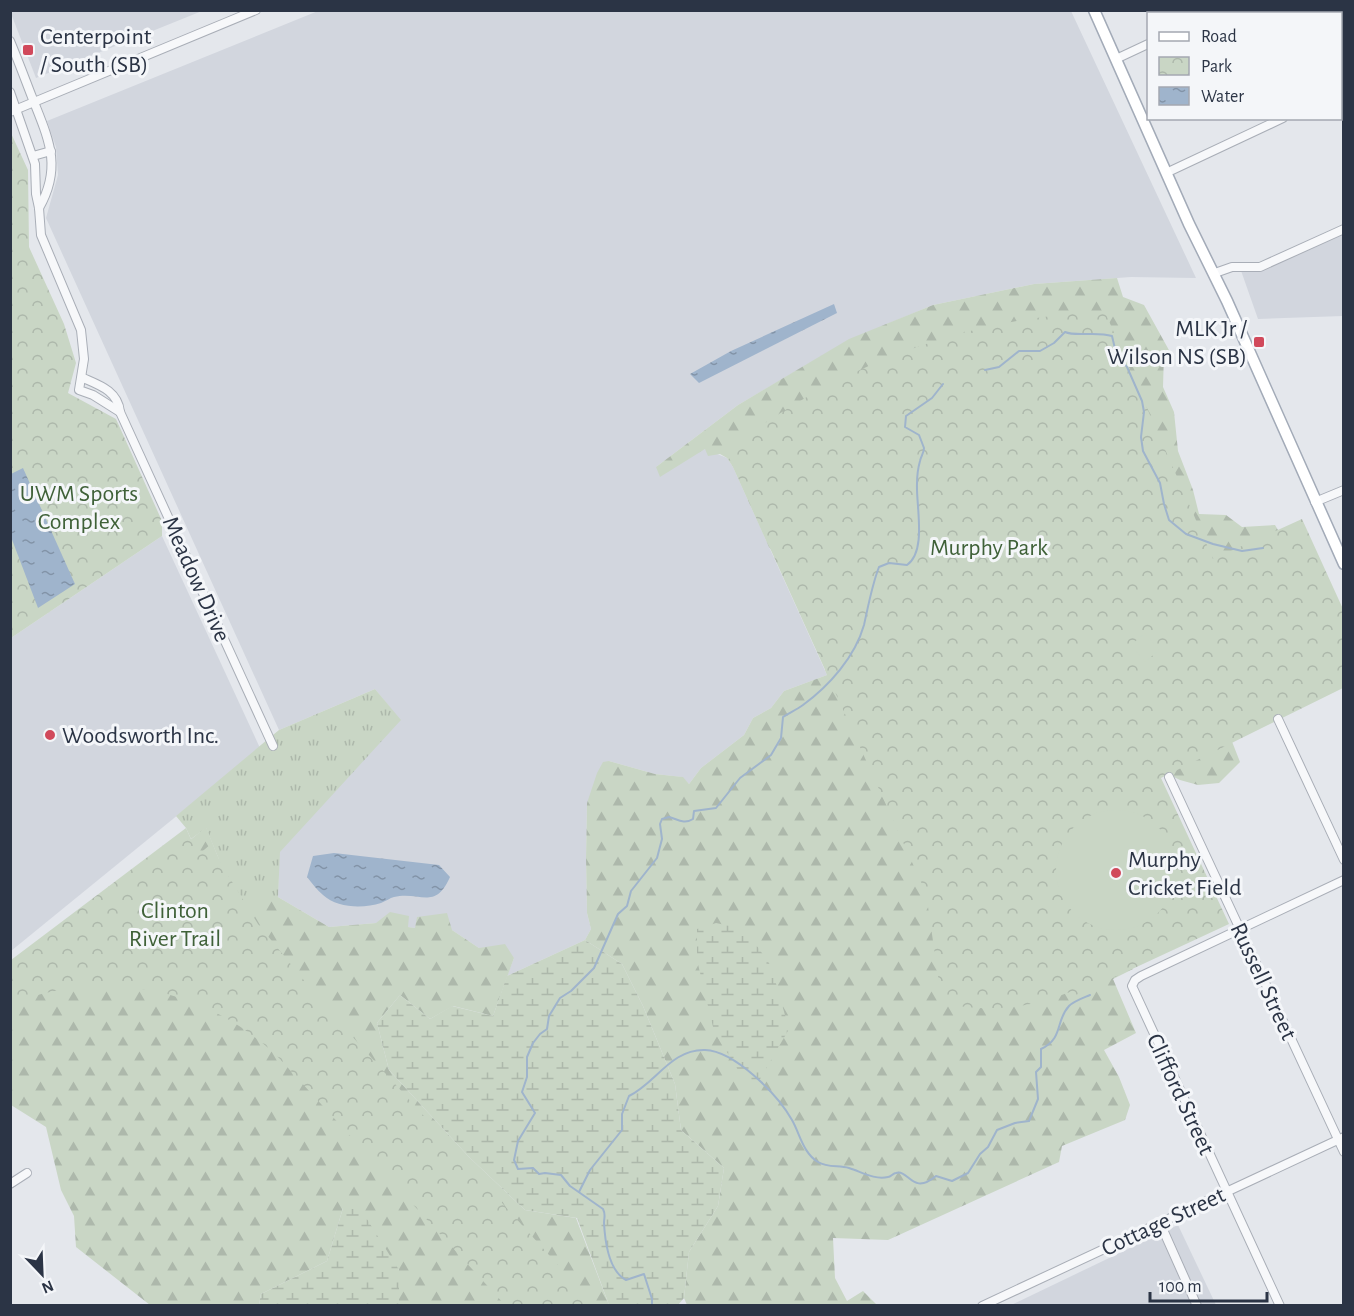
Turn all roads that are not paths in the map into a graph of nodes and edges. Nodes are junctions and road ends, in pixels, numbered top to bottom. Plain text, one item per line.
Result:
1 (256, 10) edge
2 (1094, 10) edge
3 (11, 44) edge
4 (1147, 45) edge
5 (1116, 59) junction
6 (10, 92) edge
7 (34, 102) junction
8 (14, 111) edge
9 (1279, 120) edge
10 (51, 151) junction
11 (33, 156) junction
12 (1166, 173) junction
13 (39, 208) junction
14 (1344, 229) edge
15 (1215, 273) junction
16 (83, 378) junction
17 (120, 412) junction
18 (1344, 490) edge
19 (1316, 502) junction
20 (1344, 564) edge
21 (1278, 719) dead end
22 (273, 746) dead end
23 (1169, 777) dead end
24 (1344, 860) edge
25 (1344, 880) edge
26 (1240, 929) junction
27 (1341, 1138) edge
28 (1344, 1152) edge
29 (27, 1173) dead end
30 (10, 1184) edge
31 (1227, 1192) junction
32 (1160, 1223) junction
33 (982, 1305) edge
34 (1197, 1305) edge
35 (1280, 1305) edge

1 - 7 street
2 - 5 main road
3 - 7 street
4 - 5 street
5 - 12 main road
6 - 8 street
7 - 8 street
7 - 10 street
8 - 11 street
9 - 12 street
10 - 11 street
10 - 13 street
11 - 13 street
12 - 15 main road
13 - 16 street
14 - 15 street
15 - 19 main road
16 - 17 street, Meadow Drive
16 - 17 street
17 - 22 street, Meadow Drive
18 - 19 street
19 - 20 main road
21 - 24 street
23 - 26 street, Russell Street
25 - 26 street
26 - 27 street, Russell Street
26 - 31 street, Clifford Street
27 - 28 street, Russell Street
27 - 31 street, Cottage Street
29 - 30 street
31 - 32 street, Cottage Street
31 - 35 street, Clifford Street
32 - 33 street, Cottage Street
32 - 34 street

